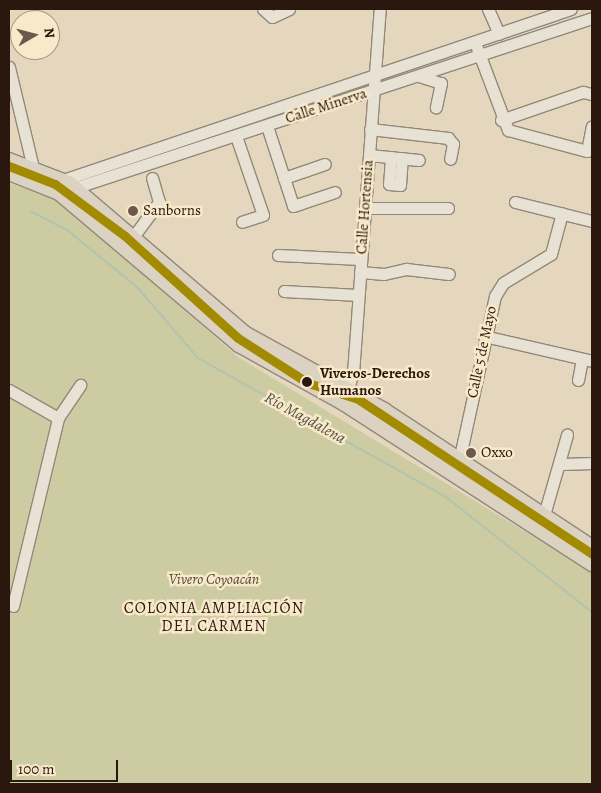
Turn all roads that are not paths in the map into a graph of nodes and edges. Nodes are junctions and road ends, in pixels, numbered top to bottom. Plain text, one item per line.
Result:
1 (263, 9) edge
2 (289, 9) edge
3 (380, 9) edge
4 (488, 9) edge
5 (571, 9) edge
6 (592, 18) edge
7 (499, 34) junction
8 (474, 42) junction
9 (479, 56) junction
10 (9, 67) edge
11 (374, 76) junction
12 (419, 76) junction
13 (13, 83) junction
14 (373, 90) junction
15 (592, 94) edge
16 (9, 96) edge
17 (436, 107) dead end
18 (501, 120) junction
19 (267, 126) junction
20 (592, 126) edge
21 (370, 129) junction
22 (236, 136) junction
23 (369, 155) junction
24 (119, 159) junction
25 (450, 159) dead end
26 (9, 160) edge
27 (419, 160) dead end
28 (325, 164) dead end
29 (33, 168) junction
30 (9, 173) edge
31 (124, 173) junction
32 (152, 178) dead end
33 (284, 178) junction
34 (56, 186) junction
35 (76, 188) junction
36 (335, 192) dead end
37 (515, 202) dead end
38 (365, 208) junction
39 (448, 208) dead end
40 (562, 213) junction
41 (592, 221) edge
42 (242, 222) dead end
43 (133, 237) junction
44 (278, 255) dead end
45 (360, 259) junction
46 (360, 272) junction
47 (449, 274) dead end
48 (284, 290) dead end
49 (358, 295) junction
50 (484, 336) junction
51 (587, 360) edge
52 (578, 380) dead end
53 (80, 385) dead end
54 (9, 390) edge
55 (345, 397) junction
56 (58, 418) junction
57 (567, 435) dead end
58 (459, 461) junction
59 (592, 463) edge
60 (562, 464) junction
61 (526, 512) junction
62 (544, 515) junction
63 (539, 529) junction
64 (592, 547) edge
65 (592, 564) edge
66 (13, 606) dead end

1 - 2 street
3 - 11 street, Calle Hortensia
4 - 7 street
5 - 7 street, Calle Minerva
6 - 9 street, Calle Minerva
7 - 8 street, Calle Minerva
8 - 9 street
8 - 11 street, Calle Minerva
9 - 12 street, Calle Minerva
9 - 18 street
10 - 13 street
11 - 14 street, Calle Hortensia
11 - 24 street, Calle Minerva
12 - 14 street, Calle Minerva
12 - 17 street
13 - 16 street
13 - 29 street
14 - 19 street, Calle Minerva
14 - 21 street, Calle Hortensia
15 - 18 street
18 - 20 street
19 - 22 street, Calle Minerva
19 - 33 street
21 - 23 street, Calle Hortensia
21 - 25 street
22 - 31 street, Calle Minerva
22 - 42 street
23 - 27 street
23 - 38 street, Calle Hortensia
24 - 31 street
24 - 34 street, Calle Minerva
26 - 29 main road
28 - 33 street
29 - 34 main road
30 - 34 main road
31 - 35 street, Calle Minerva
32 - 43 street
33 - 36 street
34 - 35 main road
34 - 55 main road
35 - 43 main road
37 - 40 street
38 - 39 street
38 - 45 street, Calle Hortensia
40 - 41 street
40 - 50 street, Calle 5 de Mayo
43 - 55 main road
44 - 45 street
45 - 46 street, Calle Hortensia
46 - 47 street
46 - 49 street, Calle Hortensia
48 - 49 street
49 - 55 street, Calle Hortensia
50 - 51 street
50 - 58 street, Calle 5 de Mayo
51 - 52 street
53 - 56 street
54 - 56 street
55 - 58 main road
55 - 61 main road
56 - 66 street
57 - 60 street
58 - 61 main road
59 - 60 street
60 - 62 street
61 - 62 main road
61 - 63 main road
62 - 63 street
62 - 64 main road
63 - 65 main road

